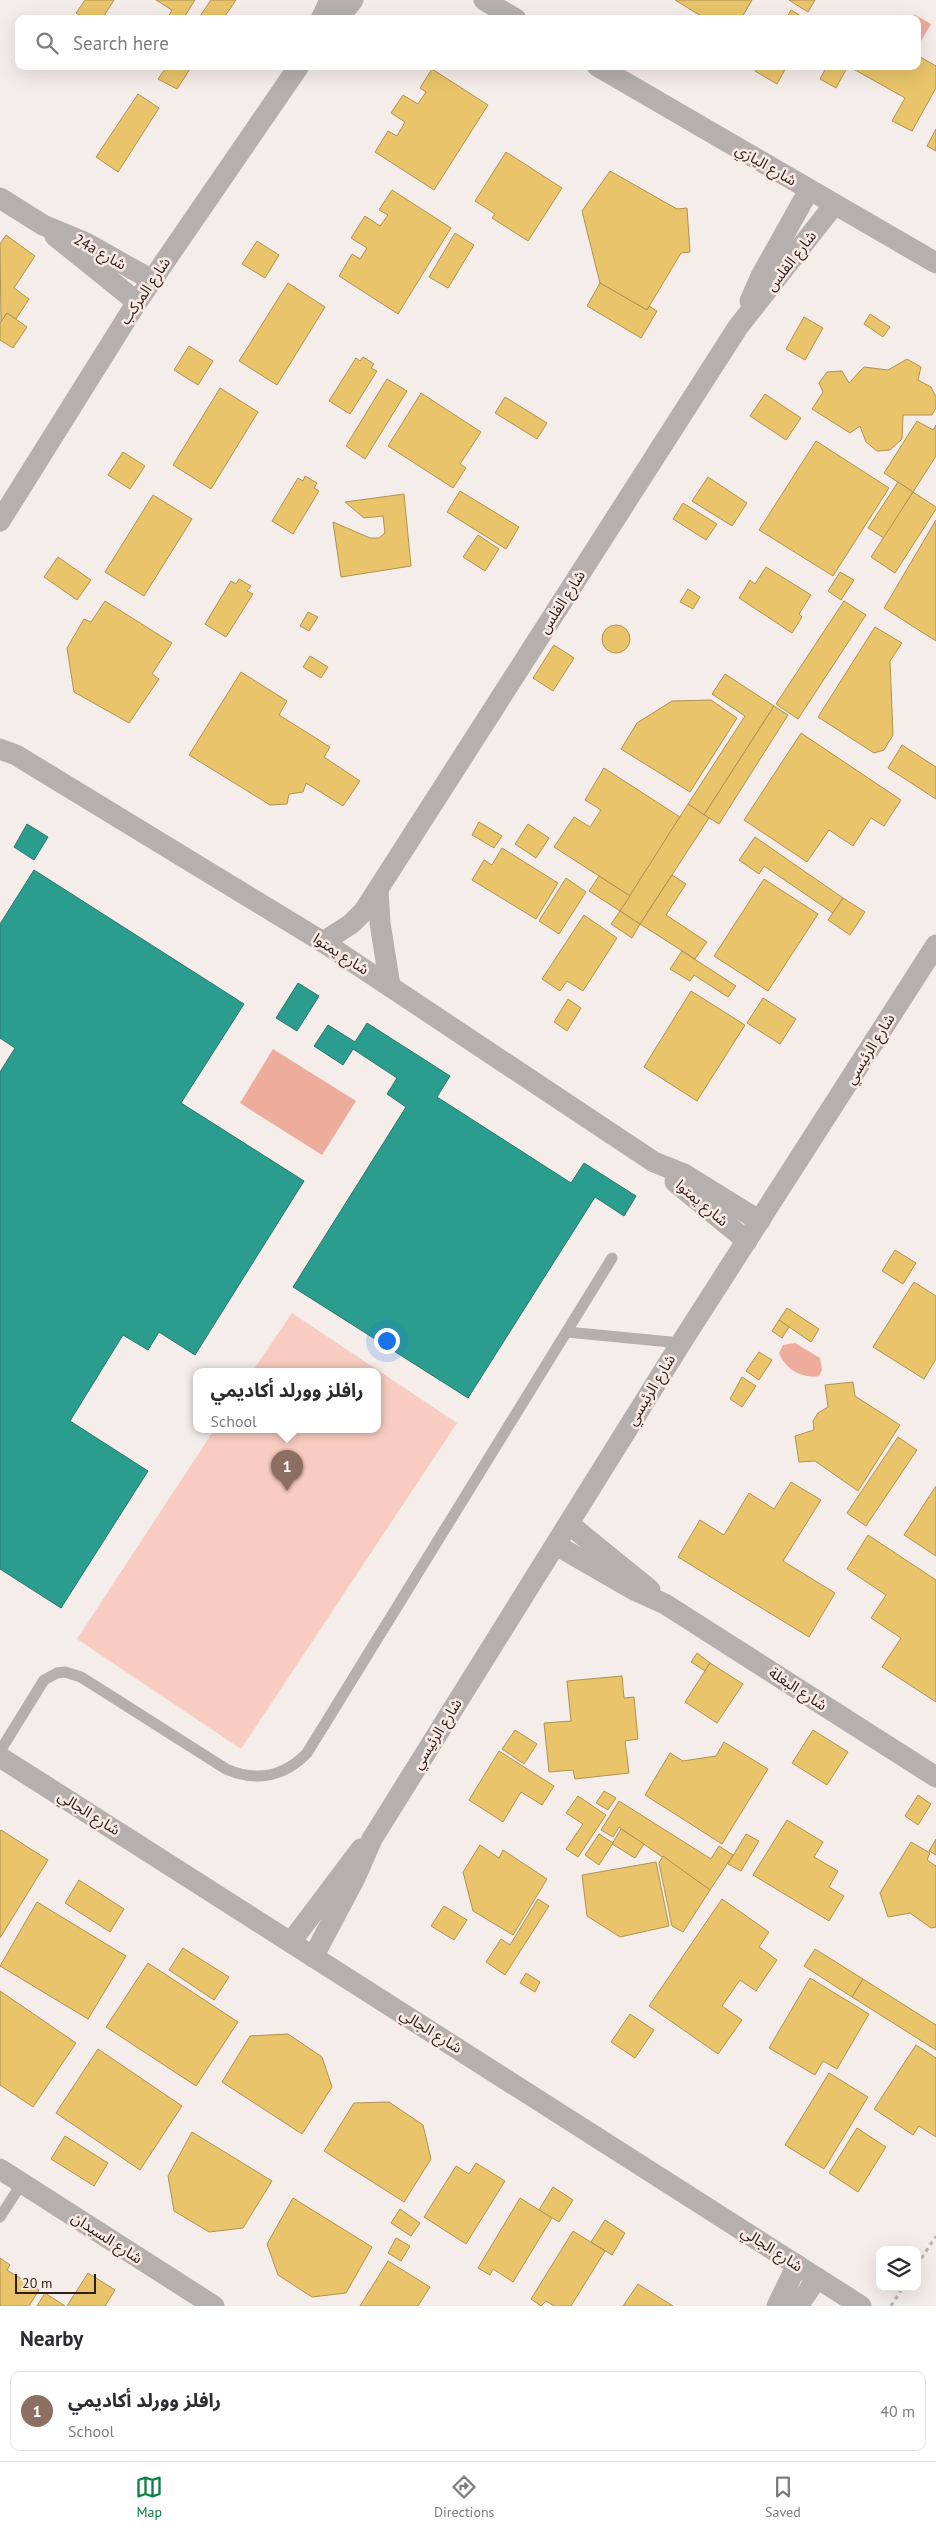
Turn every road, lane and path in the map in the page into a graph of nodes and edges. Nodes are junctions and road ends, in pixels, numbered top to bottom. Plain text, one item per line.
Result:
1 (330, 0) edge
2 (354, 0) edge
3 (484, 0) edge
4 (323, 15) edge
5 (341, 15) edge
6 (509, 15) edge
7 (295, 70) edge
8 (604, 70) edge
9 (809, 190) junction
10 (0, 198) edge
11 (834, 205) junction
12 (46, 227) junction
13 (936, 264) edge
14 (152, 280) junction
15 (137, 302) junction
16 (746, 316) junction
17 (0, 521) edge
18 (0, 738) edge
19 (8, 752) edge
20 (378, 890) junction
21 (323, 942) junction
22 (936, 945) edge
23 (390, 986) junction
24 (658, 1164) junction
25 (760, 1221) junction
26 (747, 1241) junction
27 (612, 1258) dead end
28 (567, 1332) junction
29 (680, 1343) junction
30 (569, 1524) junction
31 (556, 1545) junction
32 (660, 1601) junction
33 (0, 1752) edge
34 (0, 1757) edge
35 (936, 1777) edge
36 (372, 1839) junction
37 (291, 1942) junction
38 (313, 1956) junction
39 (0, 2169) edge
40 (22, 2183) junction
41 (0, 2217) edge
42 (936, 2236) edge
43 (921, 2259) edge
44 (797, 2265) junction
45 (817, 2278) junction
46 (900, 2291) edge
47 (214, 2306) edge
48 (778, 2306) edge
49 (798, 2306) edge
50 (862, 2306) edge
51 (891, 2306) edge

1 - 4 street
2 - 5 street
3 - 6 street
7 - 14 street, شارع المركب
8 - 9 street, شارع اليازي
9 - 11 street, شارع اليازي
9 - 16 street, شارع الفلس
10 - 12 street, 24a شارع
11 - 13 street, شارع اليازي
11 - 16 street, شارع الفلس
12 - 14 street, 24a شارع
12 - 15 street, 24a شارع
14 - 15 street, شارع المركب
15 - 17 street, شارع المركب
16 - 20 street, شارع الفلس
18 - 19 street, شارع يمتوا
19 - 21 street, شارع يمتوا
20 - 21 street, شارع الفلس
20 - 23 street
21 - 23 street, شارع يمتوا
22 - 25 street, شارع الرئيسي
23 - 24 street, شارع يمتوا
24 - 25 street, شارع يمتوا
24 - 26 street, شارع يمتوا
25 - 26 street, شارع الرئيسي
26 - 29 street, شارع الرئيسي
27 - 28 lane
28 - 29 lane
28 - 33 lane
29 - 30 street, شارع الرئيسي
30 - 31 street, شارع الرئيسي
30 - 32 street, شارع البغلة
31 - 32 street, شارع البغلة
31 - 36 street, شارع الرئيسي
32 - 35 street, شارع البغلة
34 - 37 street, شارع الجالي
36 - 37 street, شارع الرئيسي
36 - 38 street, شارع الرئيسي
37 - 38 street, شارع الجالي
38 - 44 street, شارع الجالي
39 - 40 street, شارع السيدان
40 - 41 lane
40 - 47 street, شارع السيدان
42 - 43 path
44 - 45 street, شارع الجالي
44 - 48 street
45 - 49 street
45 - 50 street, شارع الجالي
46 - 51 path

